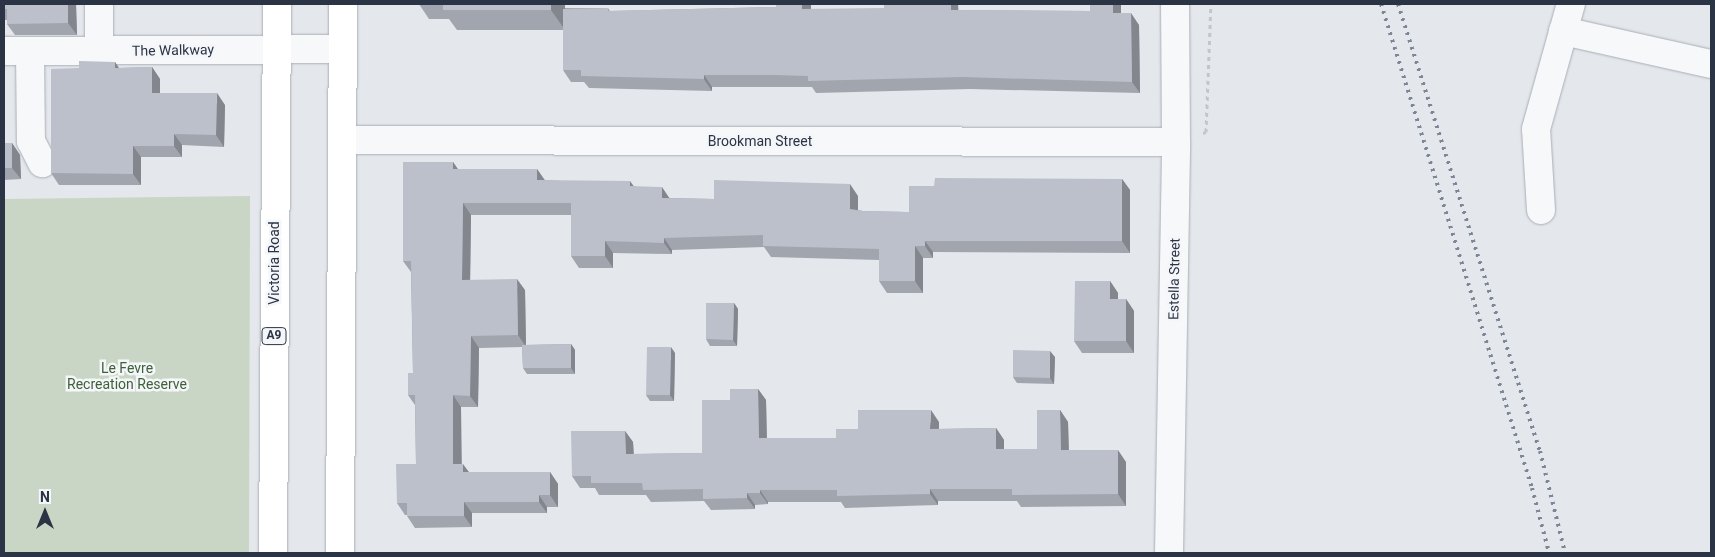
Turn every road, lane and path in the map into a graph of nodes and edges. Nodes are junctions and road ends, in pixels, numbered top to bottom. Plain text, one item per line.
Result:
1 (99, 4) edge
2 (277, 4) edge
3 (343, 4) edge
4 (1175, 4) edge
5 (1212, 4) edge
6 (1571, 4) edge
7 (1563, 32) junction
8 (275, 48) junction
9 (343, 49) junction
10 (4, 51) edge
11 (30, 51) junction
12 (99, 51) junction
13 (1711, 64) edge
14 (344, 140) junction
15 (1176, 142) junction
16 (42, 163) dead end
17 (1540, 210) dead end
18 (273, 553) edge
19 (340, 553) edge
20 (1169, 553) edge

1 - 12 street
2 - 8 highway, Victoria Road / A9
3 - 9 highway
4 - 15 street, Estella Street
5 - 15 path
6 - 7 street
7 - 13 street
7 - 17 street
8 - 9 street, The Walkway
8 - 12 street, The Walkway
8 - 18 highway, Victoria Road / A9
9 - 14 highway
10 - 11 street, The Walkway
11 - 12 street, The Walkway
11 - 16 street
14 - 15 street, Brookman Street
14 - 19 highway
15 - 20 street, Estella Street

